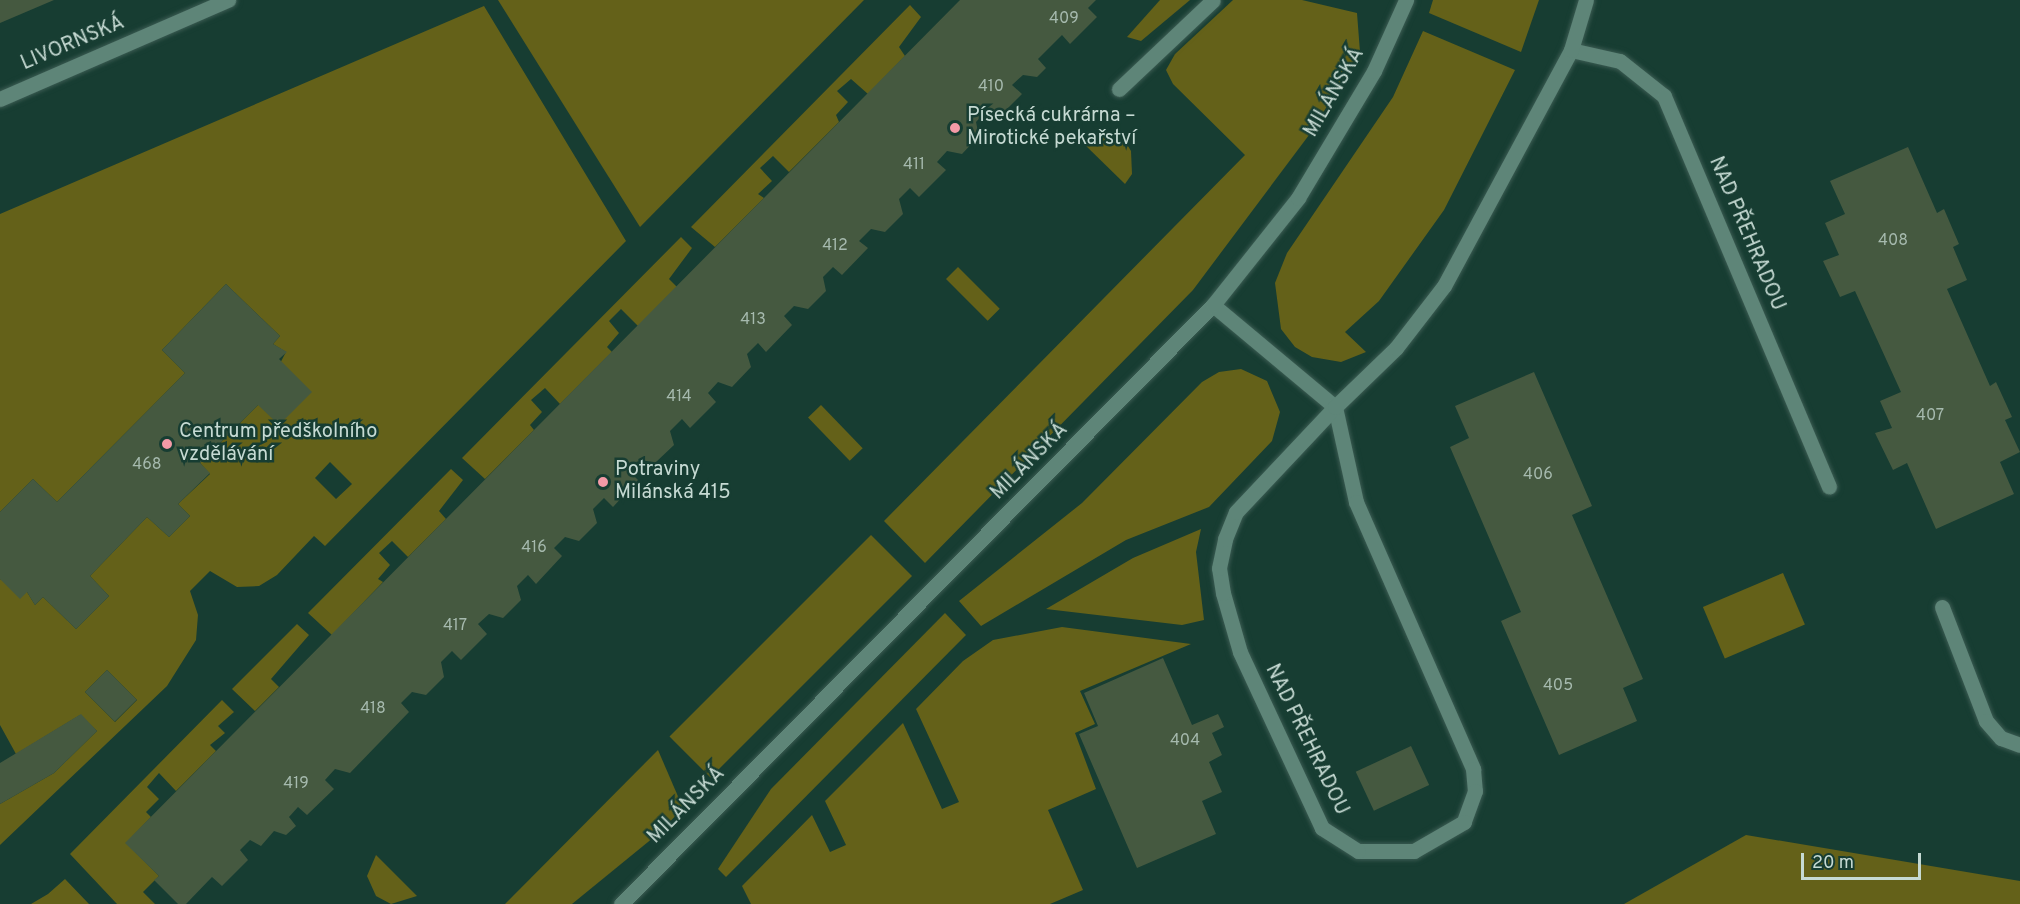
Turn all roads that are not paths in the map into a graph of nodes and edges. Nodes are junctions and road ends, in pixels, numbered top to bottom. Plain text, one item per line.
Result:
1 (228, 0) edge
2 (1213, 0) edge
3 (1406, 0) edge
4 (1586, 0) edge
5 (1571, 50) junction
6 (1119, 89) dead end
7 (0, 99) edge
8 (1213, 305) junction
9 (1335, 406) junction
10 (1829, 487) dead end
11 (1942, 607) dead end
12 (2020, 745) edge
13 (621, 904) edge

1 - 7 street, LIVORNSKÁ
2 - 6 street
3 - 8 street, MILÁNSKÁ
4 - 5 street, NAD PŘEHRADOU
5 - 9 street, NAD PŘEHRADOU
5 - 10 street, NAD PŘEHRADOU
8 - 9 street
8 - 13 street, MILÁNSKÁ
9 - 9 street, NAD PŘEHRADOU
11 - 12 street

